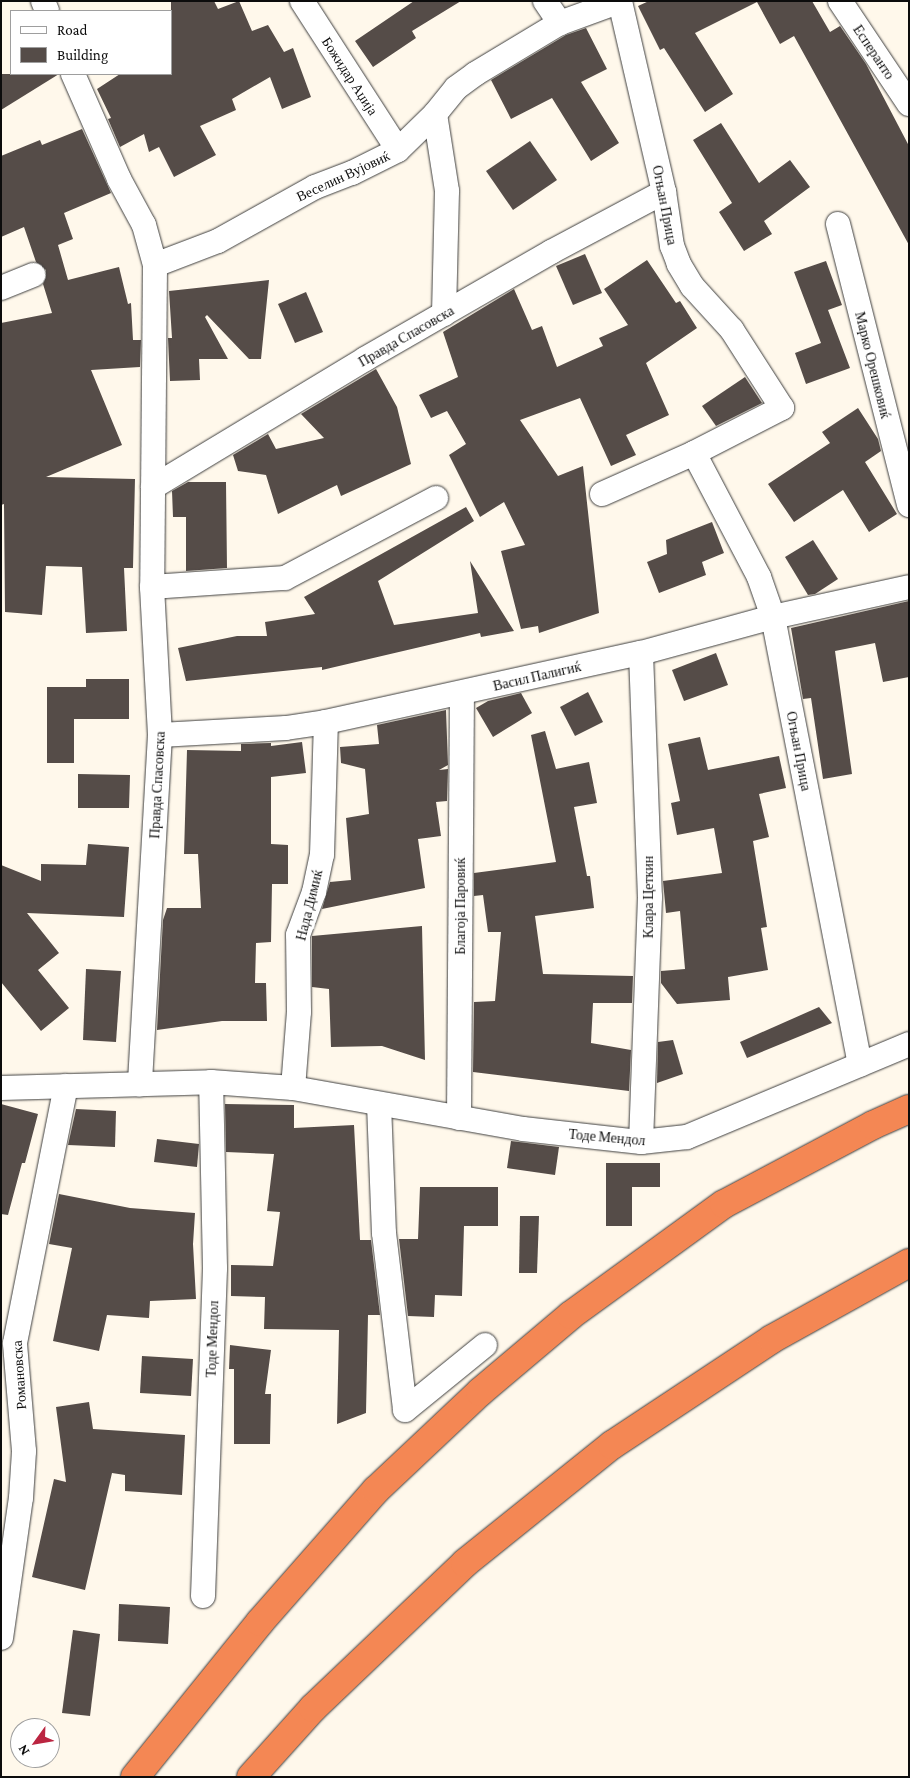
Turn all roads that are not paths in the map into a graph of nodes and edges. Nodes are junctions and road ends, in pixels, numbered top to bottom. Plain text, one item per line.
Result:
1 (302, 1) edge
2 (545, 1) edge
3 (620, 1) edge
4 (840, 1) edge
5 (560, 23) junction
6 (73, 75) edge
7 (909, 104) edge
8 (435, 114) junction
9 (398, 150) junction
10 (664, 192) junction
11 (838, 224) dead end
12 (155, 265) junction
13 (34, 275) dead end
14 (1, 288) edge
15 (444, 314) junction
16 (694, 453) junction
17 (153, 487) junction
18 (602, 494) dead end
19 (436, 498) dead end
20 (909, 505) edge
21 (152, 587) junction
22 (909, 587) edge
23 (773, 617) junction
24 (641, 653) junction
25 (462, 693) junction
26 (326, 722) junction
27 (160, 735) junction
28 (909, 1044) edge
29 (860, 1065) junction
30 (211, 1082) junction
31 (140, 1084) junction
32 (66, 1086) junction
33 (1, 1088) edge
34 (293, 1088) junction
35 (379, 1104) junction
36 (909, 1108) edge
37 (459, 1118) junction
38 (641, 1142) junction
39 (909, 1263) edge
40 (485, 1345) dead end
41 (203, 1596) dead end
42 (1, 1638) edge
43 (135, 1777) edge
44 (251, 1777) edge

1 - 9 street, Божидар Аџија
2 - 5 street
3 - 5 street, Веселин Вујовиќ
3 - 10 street, Огњан Прица
4 - 7 street, Есперанто
5 - 8 street, Веселин Вујовиќ
6 - 12 street, Правда Спасовска
8 - 9 street, Веселин Вујовиќ
8 - 15 street
9 - 12 street, Веселин Вујовиќ
10 - 15 street, Правда Спасовска
10 - 16 street, Огњан Прица
11 - 20 street, Марко Орешковиќ
12 - 17 street, Правда Спасовска
13 - 14 street
15 - 17 street, Правда Спасовска
16 - 18 street
16 - 23 street, Огњан Прица
17 - 21 street, Правда Спасовска
19 - 21 street
21 - 27 street, Правда Спасовска
22 - 23 street, Васил Палигиќ
23 - 24 street, Васил Палигиќ
23 - 29 street, Огњан Прица
24 - 25 street, Васил Палигиќ
24 - 38 street, Клара Цеткин
25 - 26 street, Васил Палигиќ
25 - 37 street, Благоја Паровиќ
26 - 27 street, Васил Палигиќ
26 - 34 street, Нада Димиќ
27 - 31 street, Правда Спасовска
28 - 29 street, Тоде Мендол
29 - 38 street, Тоде Мендол
30 - 31 street, Тоде Мендол
30 - 34 street, Тоде Мендол
30 - 41 street, Тоде Мендол
31 - 32 street, Тоде Мендол
32 - 33 street, Тоде Мендол
32 - 42 street, Романовска
34 - 35 street, Тоде Мендол
35 - 37 street, Тоде Мендол
35 - 40 street
36 - 43 highway
37 - 38 street, Тоде Мендол
39 - 44 highway

